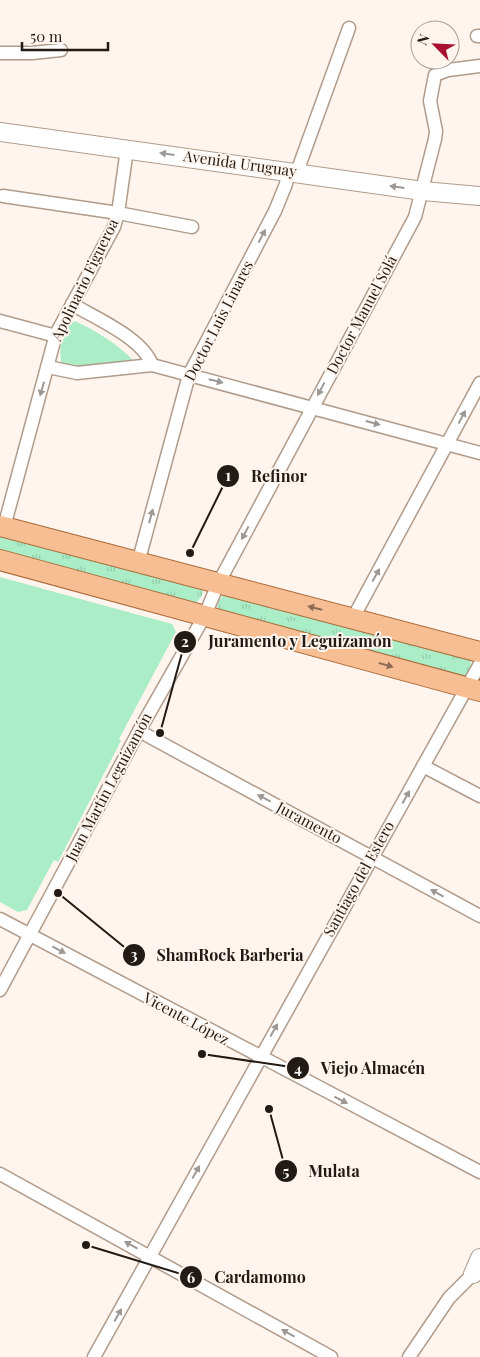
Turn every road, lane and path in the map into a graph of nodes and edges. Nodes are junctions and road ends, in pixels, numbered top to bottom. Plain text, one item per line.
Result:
1 (349, 28) dead end
2 (61, 50) dead end
3 (0, 53) edge
4 (480, 66) edge
5 (0, 132) edge
6 (127, 148) junction
7 (292, 171) junction
8 (423, 191) junction
9 (3, 196) dead end
10 (480, 196) edge
11 (118, 212) junction
12 (192, 227) dead end
13 (72, 304) junction
14 (0, 321) edge
15 (56, 336) junction
16 (152, 365) junction
17 (48, 366) junction
18 (189, 375) junction
19 (480, 383) edge
20 (312, 406) junction
21 (448, 444) junction
22 (480, 453) edge
23 (2, 526) edge
24 (0, 560) edge
25 (138, 563) junction
26 (218, 584) junction
27 (205, 614) junction
28 (353, 618) junction
29 (480, 652) edge
30 (480, 664) edge
31 (474, 689) edge
32 (139, 731) junction
33 (423, 766) junction
34 (480, 796) edge
35 (372, 857) junction
36 (480, 916) edge
37 (0, 919) edge
38 (29, 934) junction
39 (0, 990) edge
40 (259, 1058) junction
41 (480, 1172) edge
42 (0, 1174) edge
43 (151, 1256) junction
44 (480, 1258) edge
45 (477, 1274) edge
46 (94, 1357) edge
47 (331, 1357) edge
48 (409, 1357) edge

1 - 7 street, Doctor Luis Linares
2 - 3 street
4 - 8 street, Doctor Manuel Solá
5 - 6 street, Avenida Uruguay
7 -> 6 street, Avenida Uruguay
6 - 11 street, Apolinario Figueroa
8 -> 7 street, Avenida Uruguay
18 -> 7 street, Doctor Luis Linares
8 - 10 street, Avenida Uruguay
8 -> 20 street, Doctor Manuel Solá
9 - 11 street
11 - 12 street
11 - 13 street, Apolinario Figueroa
13 - 15 street, Apolinario Figueroa
13 - 16 street
14 - 15 street
15 - 17 street, Apolinario Figueroa
16 - 17 street
16 - 18 street
17 -> 23 street, Apolinario Figueroa
18 -> 20 street
25 -> 18 street, Doctor Luis Linares
21 -> 19 street
20 -> 21 street
20 -> 26 street, Doctor Manuel Solá
21 - 22 street
28 -> 21 street
23 - 25 main road
24 - 27 main road
25 - 26 main road
26 - 27 street, Juan Martín Leguizamón
28 -> 26 main road
27 -> 31 main road
27 - 32 street, Juan Martín Leguizamón
28 - 29 main road
30 - 31 street, Santiago del Estero
31 - 33 street, Santiago del Estero
35 -> 32 street, Juramento
32 - 38 street, Juan Martín Leguizamón
33 - 34 street
35 -> 33 street, Santiago del Estero
36 -> 35 street, Juramento
40 -> 35 street, Santiago del Estero
37 - 38 street, Vicente López
38 - 39 street, Juan Martín Leguizamón
38 -> 40 street, Vicente López
40 -> 41 street, Vicente López
43 -> 40 street, Santiago del Estero
43 -> 42 street
46 -> 43 street, Santiago del Estero
47 -> 43 street
44 - 45 street
45 - 48 street

